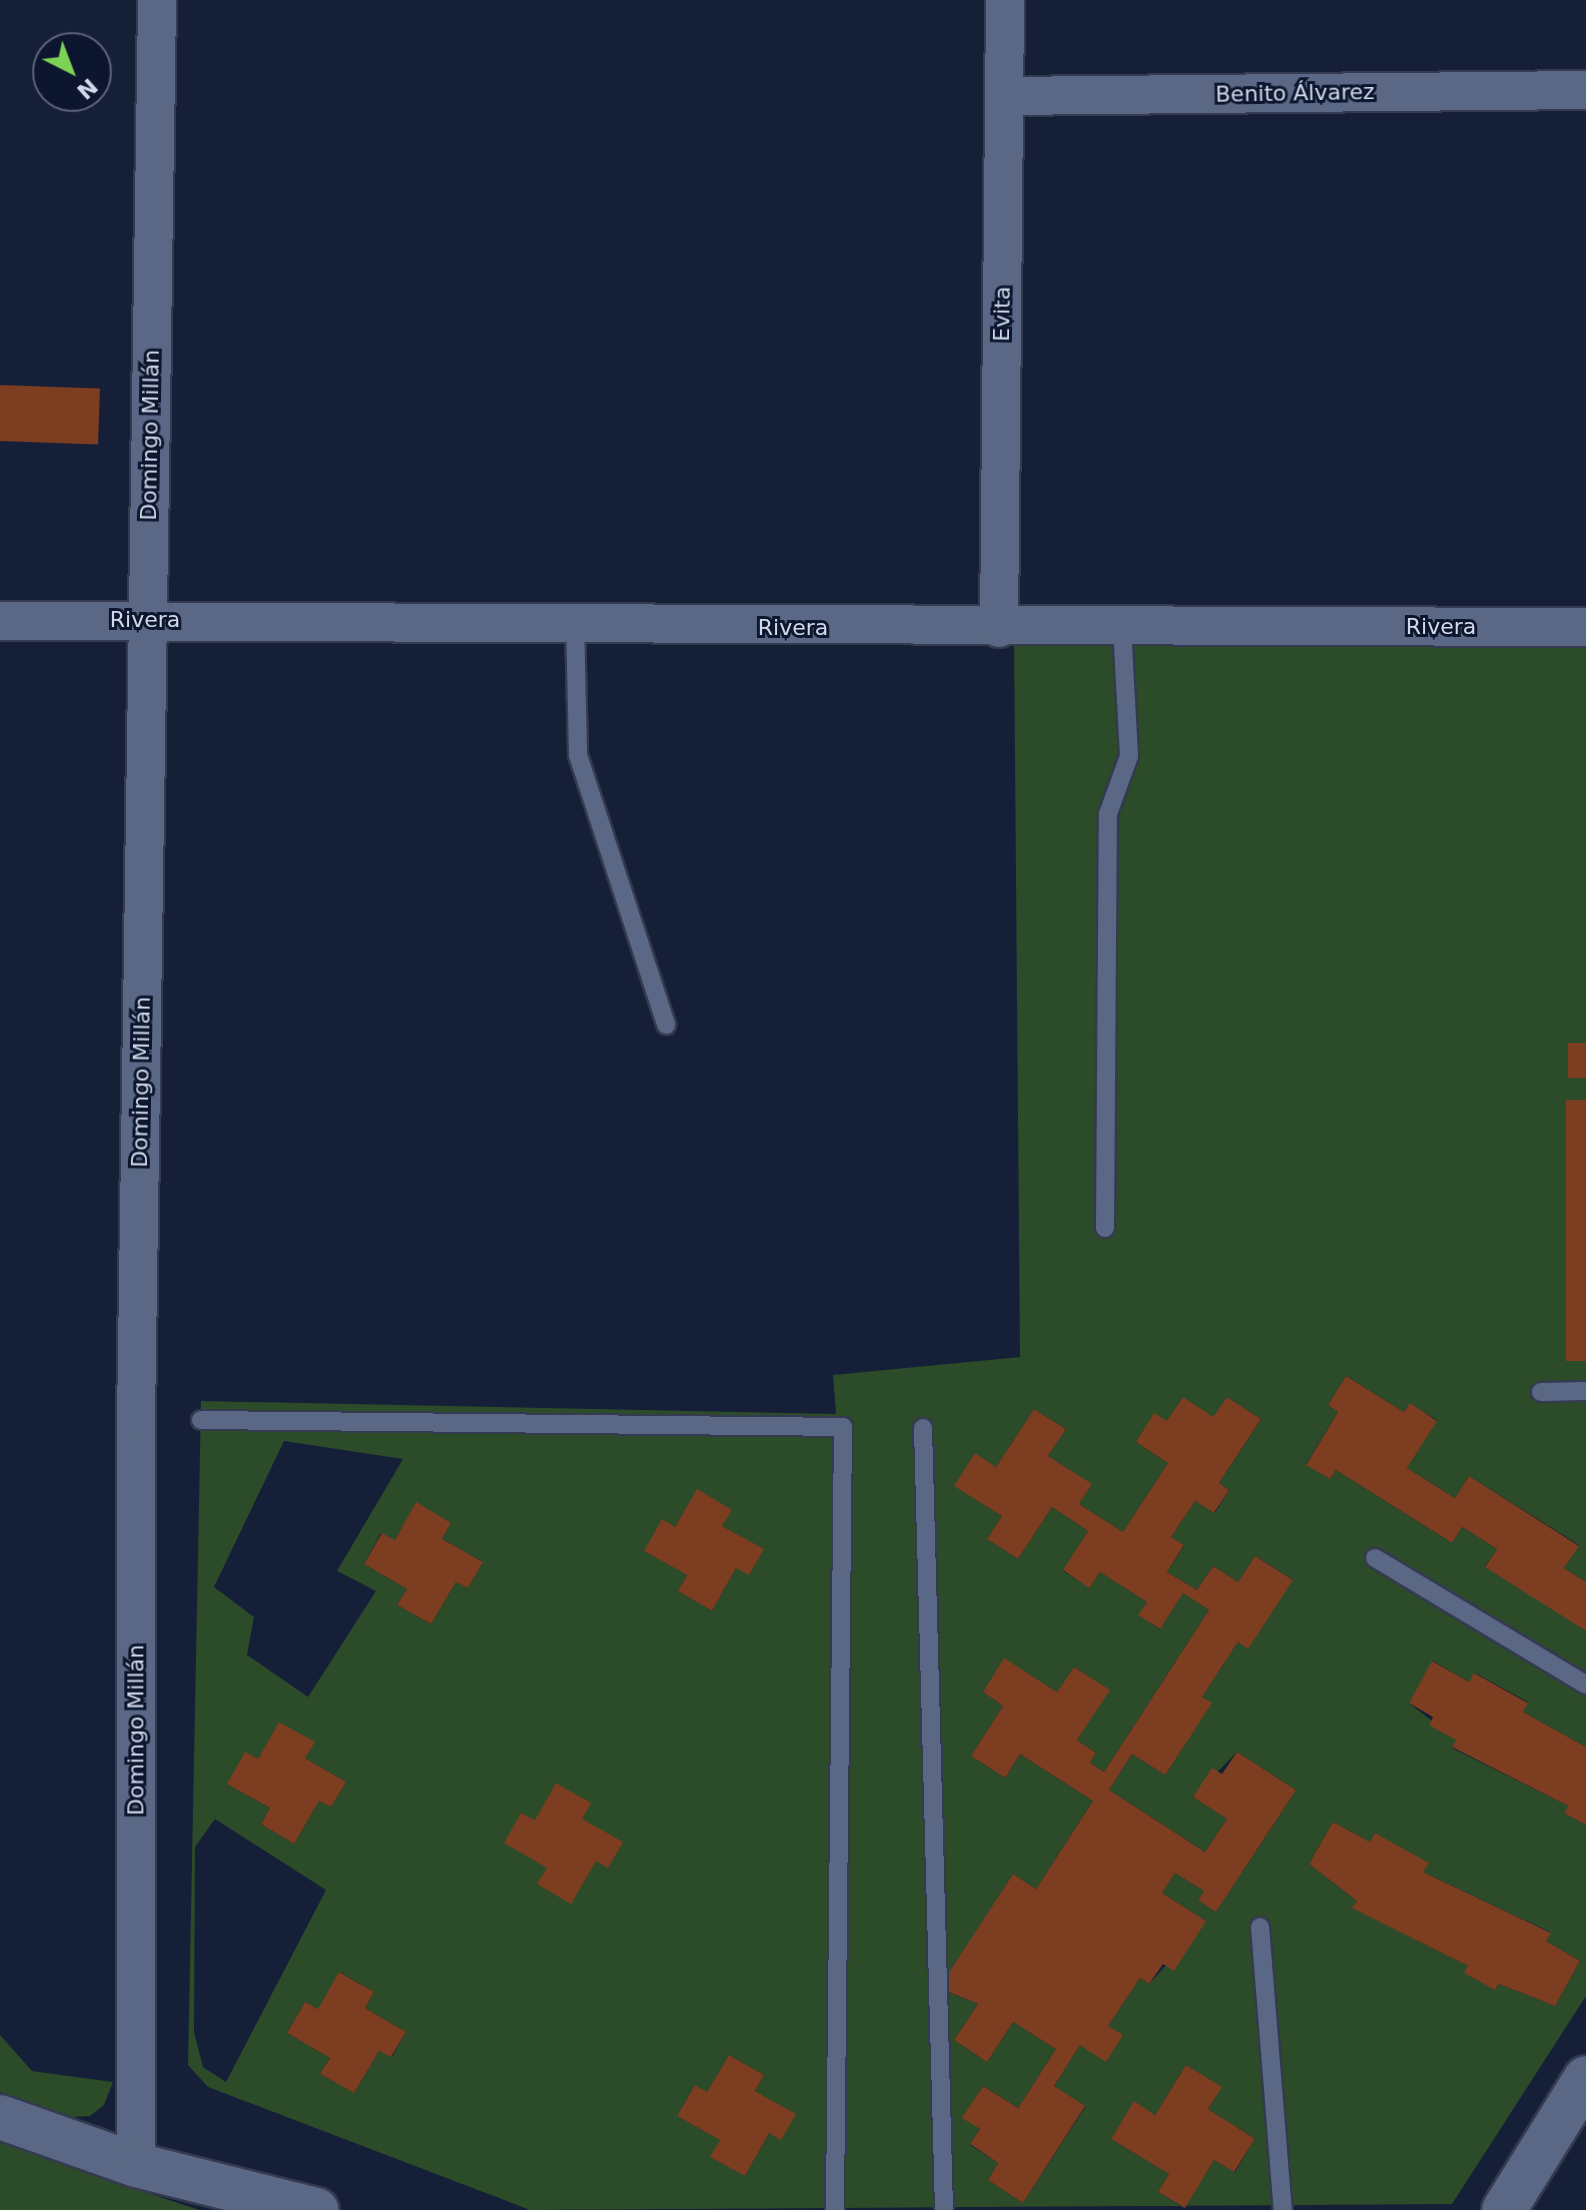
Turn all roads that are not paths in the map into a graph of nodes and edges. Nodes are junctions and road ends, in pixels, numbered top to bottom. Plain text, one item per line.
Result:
1 (157, 0) edge
2 (1005, 0) edge
3 (1586, 90) edge
4 (1004, 96) junction
5 (148, 620) junction
6 (0, 621) edge
7 (575, 621) junction
8 (1122, 626) junction
9 (1586, 627) edge
10 (999, 628) junction
11 (666, 1025) dead end
12 (1105, 1228) dead end
13 (1586, 1391) edge
14 (1541, 1392) dead end
15 (201, 1420) dead end
16 (923, 1428) dead end
17 (1375, 1558) dead end
18 (1586, 1685) edge
19 (1260, 1927) dead end
20 (1586, 2078) edge
21 (0, 2117) edge
22 (136, 2165) junction
23 (316, 2210) edge
24 (835, 2210) edge
25 (944, 2210) edge
26 (1283, 2210) edge
27 (1504, 2210) edge

1 - 5 street, Domingo Millán
2 - 4 street, Evita
3 - 4 street, Benito Álvarez
4 - 10 street, Evita
5 - 6 street, Rivera
5 - 7 street, Rivera
5 - 22 street, Domingo Millán
7 - 10 street, Rivera
7 - 11 lane
8 - 9 street, Rivera
8 - 10 street, Rivera
8 - 12 lane
13 - 14 lane
15 - 24 lane
16 - 25 lane
17 - 18 lane
19 - 26 lane
20 - 27 street
21 - 22 street
22 - 23 street

